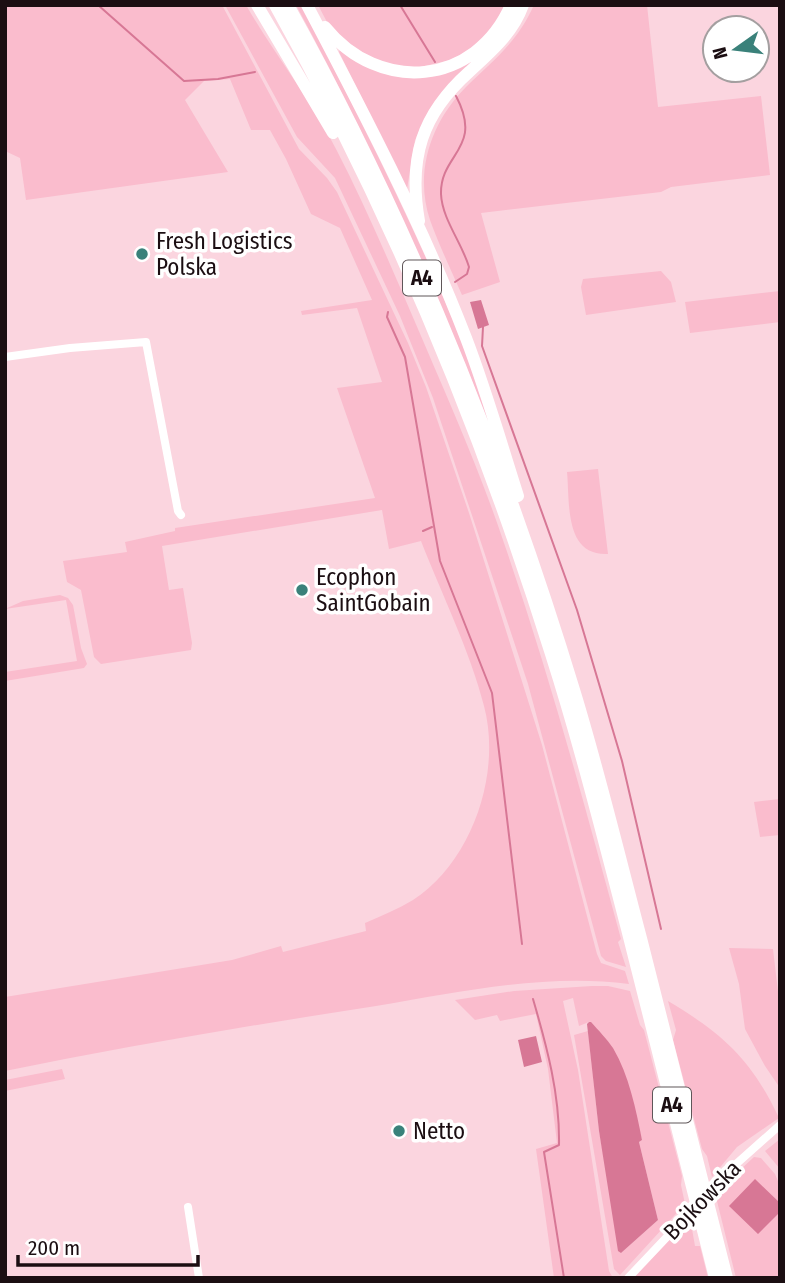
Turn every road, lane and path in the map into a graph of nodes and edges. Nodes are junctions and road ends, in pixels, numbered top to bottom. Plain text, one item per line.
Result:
1 (257, 5) edge
2 (275, 5) edge
3 (288, 5) edge
4 (307, 5) edge
5 (511, 5) edge
6 (523, 5) edge
7 (392, 237) junction
8 (422, 239) junction
9 (5, 357) edge
10 (181, 515) dead end
11 (533, 562) junction
12 (636, 942) junction
13 (660, 1035) junction
14 (780, 1125) edge
15 (188, 1207) dead end
16 (200, 1278) edge
17 (628, 1278) edge
18 (715, 1278) edge
19 (727, 1278) edge

1 - 7 highway
2 - 7 highway, A4
3 - 11 highway, A4
4 - 5 highway
4 - 8 highway
6 - 8 highway
7 - 12 highway, A4
8 - 11 highway
9 - 10 street
11 - 12 highway, A4
12 - 13 highway, A4
13 - 18 highway, A4
13 - 19 highway, A4
14 - 17 street, Bojkowska
15 - 16 street

